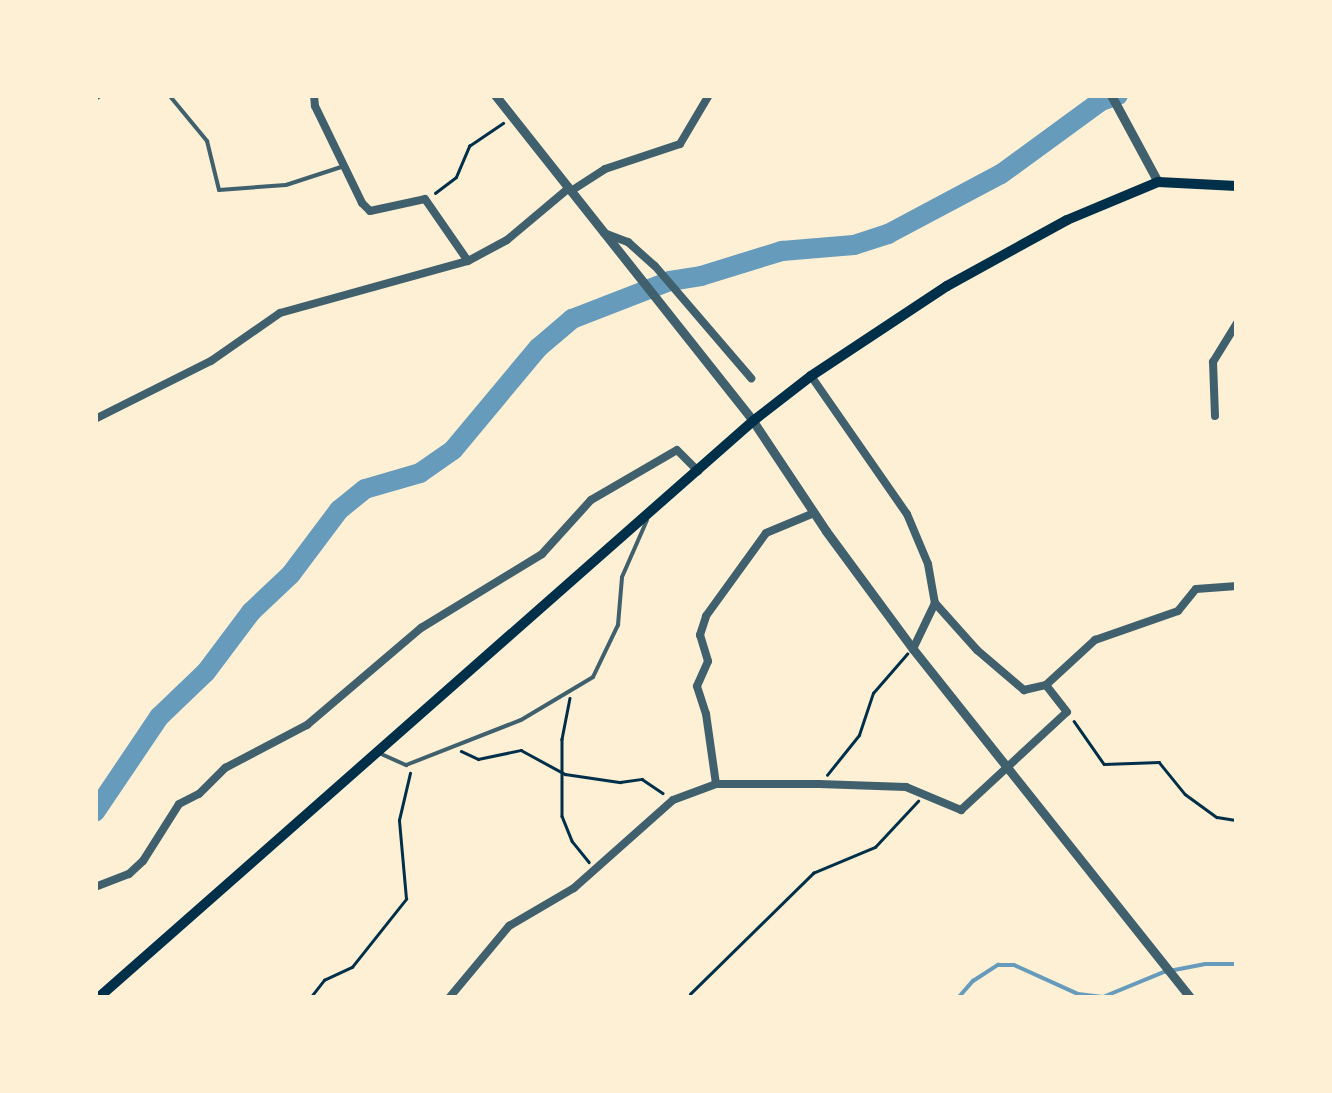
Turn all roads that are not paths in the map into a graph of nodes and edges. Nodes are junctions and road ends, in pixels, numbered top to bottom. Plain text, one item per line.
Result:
1 (169, 95) edge
2 (314, 95) edge
3 (495, 95) edge
4 (1111, 95) edge
5 (706, 96) edge
6 (344, 166) junction
7 (1158, 182) junction
8 (1237, 186) edge
9 (570, 190) junction
10 (604, 233) junction
11 (468, 261) junction
12 (1237, 323) edge
13 (811, 376) junction
14 (751, 378) dead end
15 (1214, 416) dead end
16 (95, 419) edge
17 (753, 421) junction
18 (698, 471) junction
19 (814, 513) junction
20 (650, 516) junction
21 (1237, 586) edge
22 (936, 603) junction
23 (912, 649) junction
24 (1046, 685) junction
25 (379, 753) junction
26 (1004, 768) junction
27 (716, 784) junction
28 (95, 887) edge
29 (1190, 996) edge
30 (98, 998) edge
31 (449, 998) edge

1 - 6 lane
2 - 6 street
3 - 9 street
4 - 7 street
5 - 9 street
6 - 11 street
7 - 8 main road
7 - 13 main road
9 - 10 street
9 - 11 street
10 - 14 street
10 - 17 street
11 - 16 street
12 - 15 street
13 - 17 main road
13 - 22 street
17 - 18 main road
17 - 19 street
18 - 20 main road
18 - 28 street
19 - 23 street
19 - 27 street
20 - 25 main road
20 - 25 lane
21 - 24 street
22 - 23 street
22 - 24 street
23 - 26 street
24 - 26 street
25 - 30 main road
26 - 27 street
26 - 29 street
27 - 31 street

